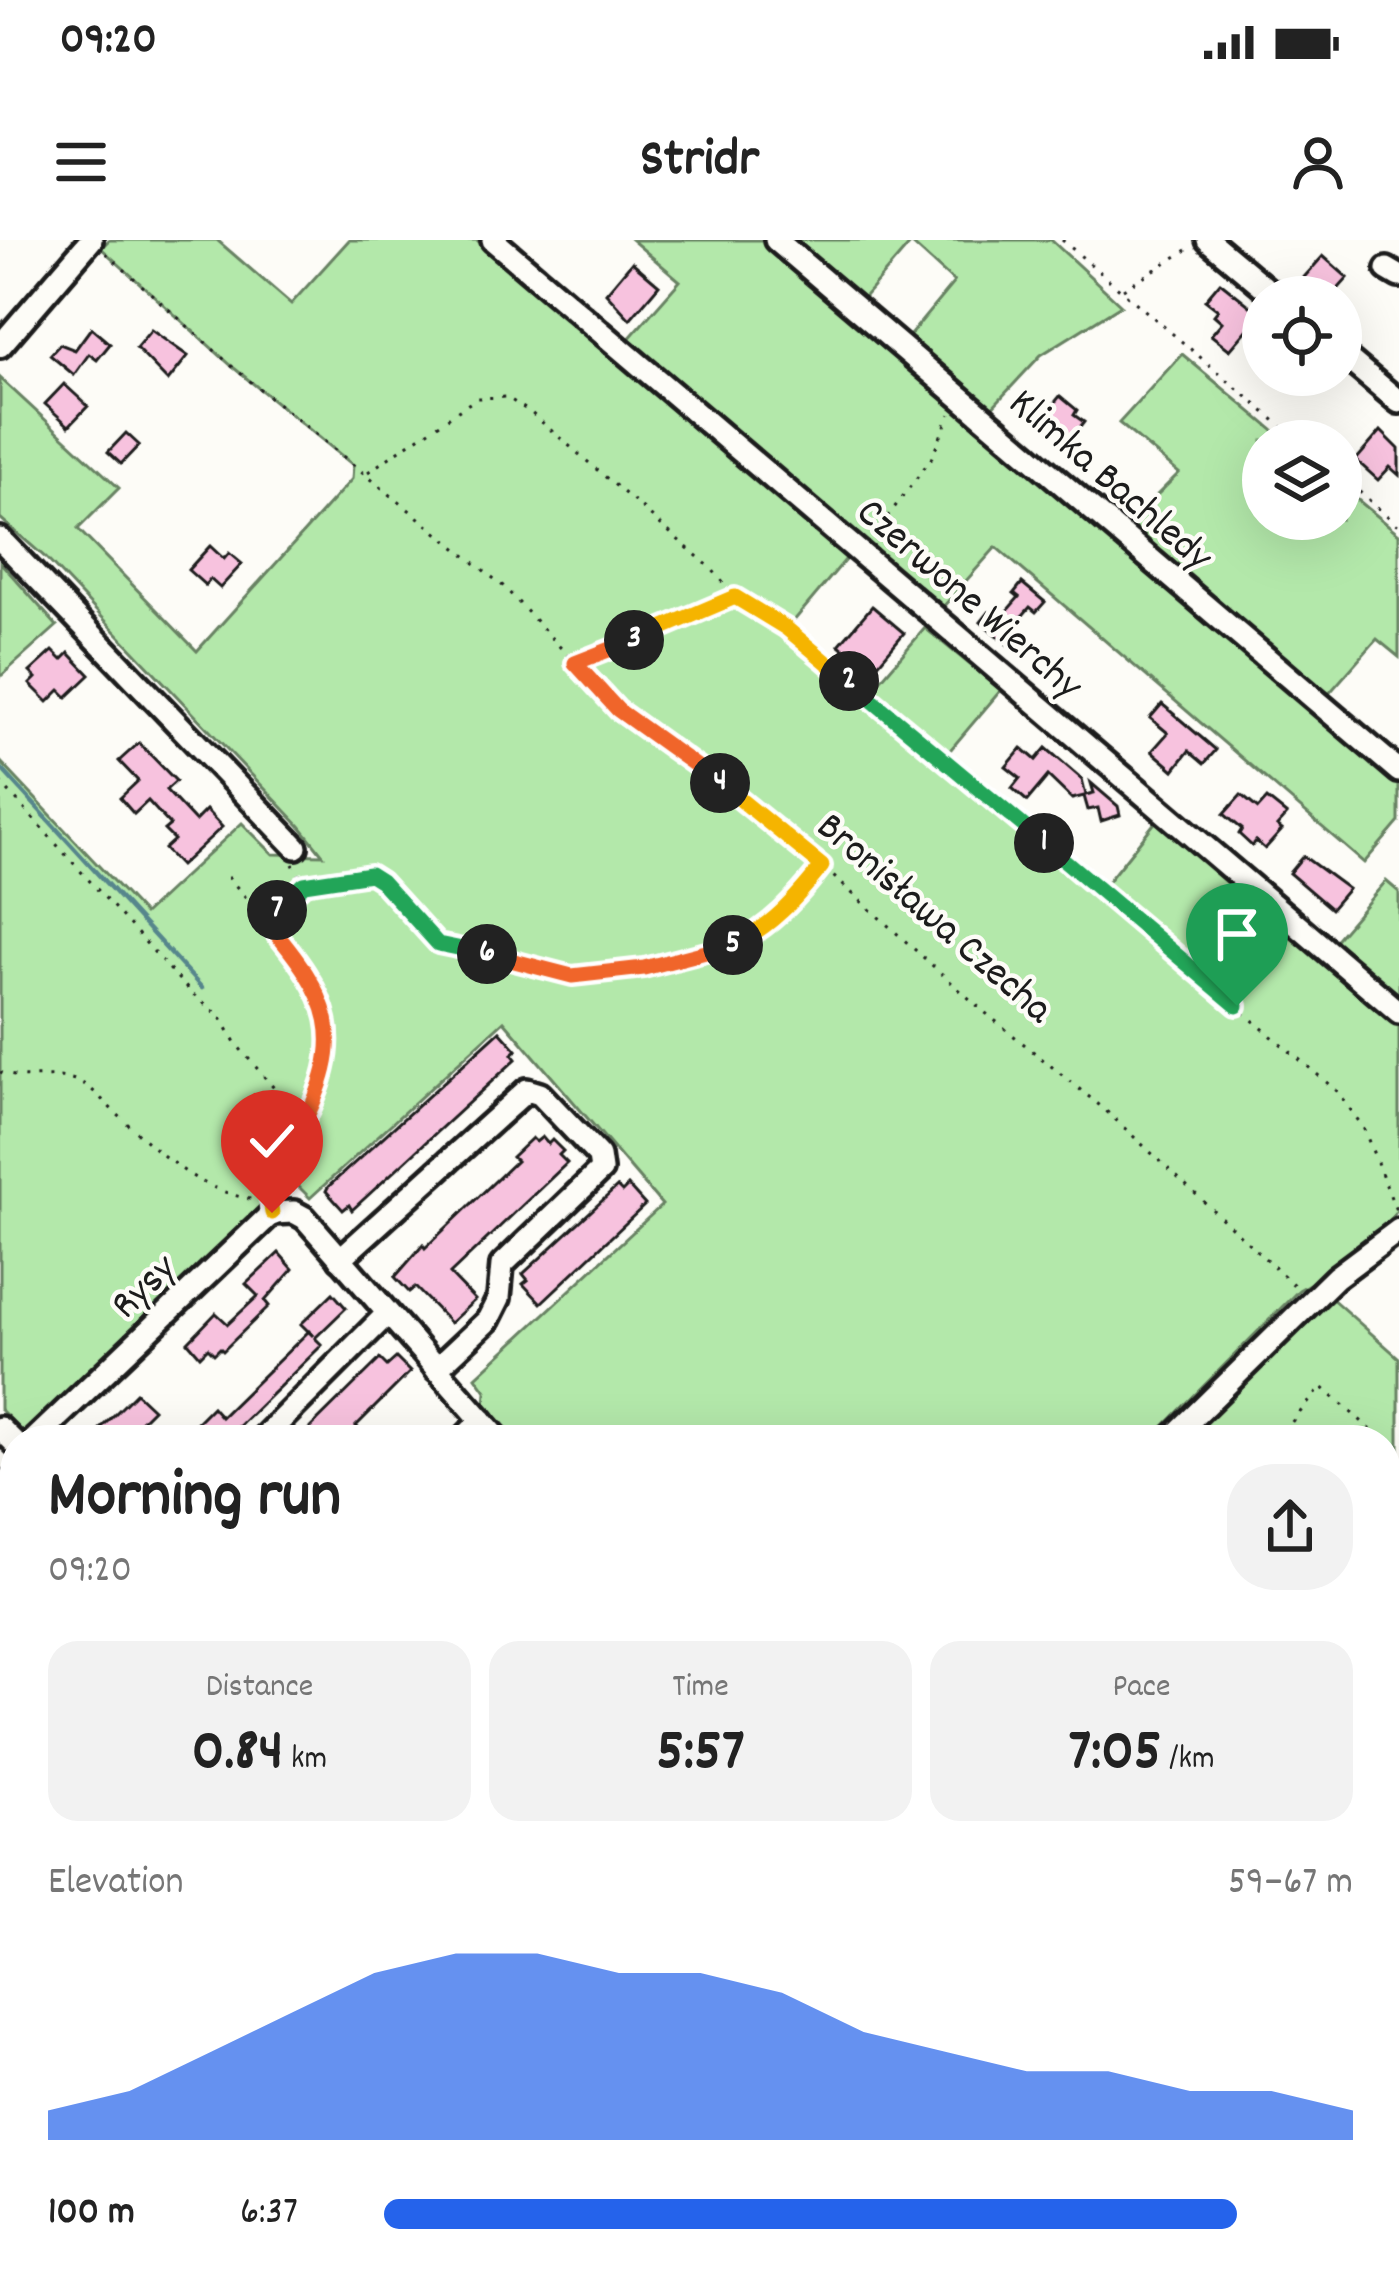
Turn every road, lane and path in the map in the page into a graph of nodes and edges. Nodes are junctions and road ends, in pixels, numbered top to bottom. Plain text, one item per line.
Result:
1 (493, 240) edge
2 (776, 240) edge
3 (1062, 240) edge
4 (1206, 240) edge
5 (96, 244) edge
6 (1250, 276) edge
7 (1122, 290) junction
8 (0, 346) edge
9 (1362, 370) edge
10 (957, 393) junction
11 (1399, 402) edge
12 (1274, 420) edge
13 (365, 474) junction
14 (1362, 494) edge
15 (1399, 526) edge
16 (0, 539) edge
17 (861, 552) junction
18 (735, 597) junction
19 (575, 663) junction
20 (1399, 771) edge
21 (0, 782) edge
22 (296, 847) joint
23 (822, 866) junction
24 (228, 877) dead end
25 (304, 884) junction
26 (265, 920) junction
27 (1399, 1012) edge
28 (0, 1072) edge
29 (295, 1139) junction
30 (291, 1148) junction
31 (293, 1212) junction
32 (1399, 1221) edge
33 (1399, 1230) edge
34 (340, 1259) junction
35 (1312, 1301) junction
36 (387, 1314) junction
37 (436, 1369) junction
38 (482, 1420) junction
39 (50, 1425) edge
40 (276, 1425) edge
41 (477, 1425) edge
42 (486, 1425) edge
43 (1185, 1425) edge
44 (1289, 1425) edge
45 (1366, 1425) edge

1 - 17 street, Czerwone Wierchy
2 - 10 street, Klimka Bachledy
3 - 7 path
4 - 6 street
4 - 7 path
5 - 8 street
5 - 13 path, Bronisława Czecha
7 - 12 path
9 - 11 street
10 - 17 path
10 - 20 street, Klimka Bachledy
13 - 18 path
13 - 19 path, Bronisława Czecha
14 - 15 path
16 - 22 street
17 - 27 street, Czerwone Wierchy
18 - 19 path
18 - 32 path
19 - 23 path, Bronisława Czecha
21 - 29 path
22 - 25 path
23 - 25 path
23 - 35 path, Bronisława Czecha
24 - 26 path
25 - 26 path
26 - 29 path
28 - 30 path
29 - 30 path
30 - 31 path
31 - 34 street
31 - 39 street, Rysy
33 - 35 street
34 - 36 street
34 - 37 street
35 - 43 street
36 - 37 street
36 - 40 street
37 - 38 street
38 - 41 street
38 - 42 street
44 - 45 path

